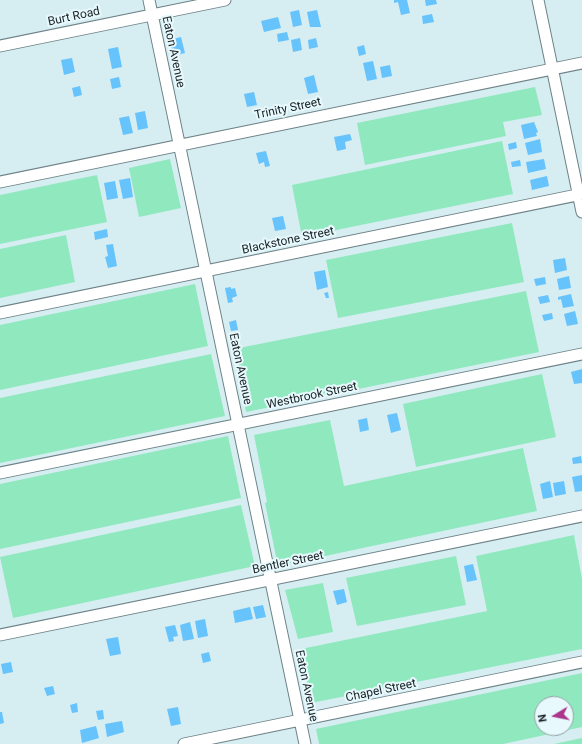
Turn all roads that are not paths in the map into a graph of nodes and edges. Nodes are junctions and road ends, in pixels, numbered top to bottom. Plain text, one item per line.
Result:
1 (149, 0) edge
2 (225, 0) edge
3 (538, 0) edge
4 (152, 14) junction
5 (0, 46) edge
6 (582, 63) edge
7 (553, 69) junction
8 (179, 146) junction
9 (0, 182) edge
10 (580, 195) edge
11 (582, 212) edge
12 (206, 270) junction
13 (0, 313) edge
14 (582, 354) edge
15 (238, 424) junction
16 (0, 472) edge
17 (582, 516) edge
18 (270, 580) junction
19 (0, 635) edge
20 (582, 662) edge
21 (300, 721) junction
22 (184, 744) edge
23 (305, 744) edge

1 - 4 street, Eaton Avenue
2 - 4 street, Burt Road
3 - 7 street
4 - 5 street, Burt Road
4 - 8 street, Eaton Avenue
6 - 7 street, Trinity Street
7 - 8 street, Trinity Street
7 - 10 street
8 - 9 street, Trinity Street
8 - 12 street, Eaton Avenue
10 - 11 street
10 - 12 street, Blackstone Street
12 - 13 street, Blackstone Street
12 - 15 street, Eaton Avenue
14 - 15 street, Westbrook Street
15 - 16 street, Westbrook Street
15 - 18 street, Eaton Avenue
17 - 18 street, Bentler Street
18 - 19 street, Bentler Street
18 - 21 street, Eaton Avenue
20 - 21 street, Chapel Street
21 - 22 street, Chapel Street
21 - 23 street, Eaton Avenue

